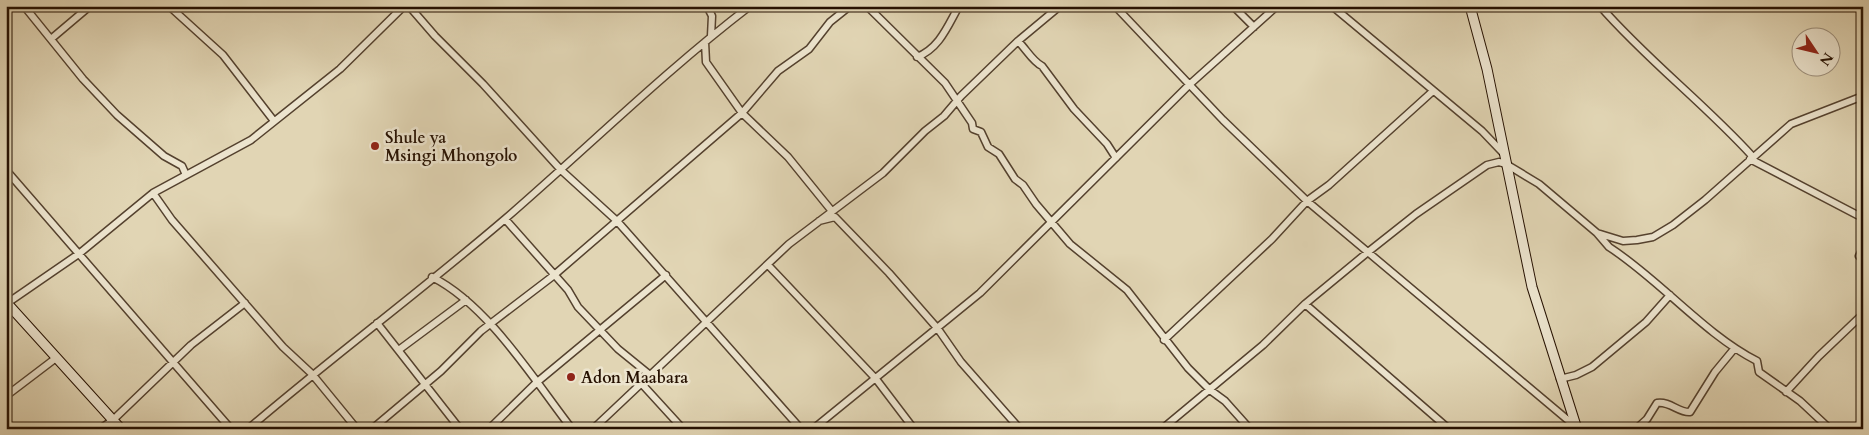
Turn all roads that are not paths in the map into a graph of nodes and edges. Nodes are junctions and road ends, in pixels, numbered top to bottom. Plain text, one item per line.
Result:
1 (24, 6) edge
2 (90, 6) edge
3 (169, 6) edge
4 (404, 6) edge
5 (409, 6) edge
6 (708, 6) edge
7 (750, 6) edge
8 (850, 6) edge
9 (866, 6) edge
10 (959, 6) edge
11 (1060, 6) edge
12 (1115, 6) edge
13 (1233, 6) edge
14 (1277, 6) edge
15 (1332, 6) edge
16 (1470, 6) edge
17 (1600, 6) edge
18 (1254, 28) junction
19 (711, 36) junction
20 (50, 39) junction
21 (1018, 41) junction
22 (705, 42) junction
23 (917, 57) junction
24 (1189, 85) junction
25 (1433, 91) junction
26 (1863, 96) edge
27 (957, 103) junction
28 (742, 113) junction
29 (274, 121) junction
30 (1504, 154) junction
31 (1116, 158) junction
32 (1751, 158) junction
33 (1506, 164) junction
34 (6, 170) edge
35 (561, 170) junction
36 (186, 175) junction
37 (153, 192) junction
38 (1307, 202) junction
39 (831, 210) junction
40 (505, 218) junction
41 (1863, 218) edge
42 (618, 221) junction
43 (816, 222) junction
44 (1050, 222) junction
45 (1597, 233) junction
46 (1863, 248) edge
47 (1368, 252) junction
48 (80, 253) junction
49 (1863, 260) edge
50 (768, 265) junction
51 (553, 276) junction
52 (666, 276) junction
53 (432, 277) junction
54 (1670, 295) junction
55 (466, 300) junction
56 (7, 303) edge
57 (245, 303) junction
58 (1305, 304) junction
59 (1863, 314) edge
60 (707, 321) junction
61 (378, 323) junction
62 (489, 325) junction
63 (938, 329) junction
64 (601, 330) junction
65 (1164, 340) junction
66 (400, 349) junction
67 (1734, 350) junction
68 (56, 358) junction
69 (173, 362) junction
70 (312, 374) junction
71 (650, 374) junction
72 (876, 379) junction
73 (1560, 379) junction
74 (424, 383) junction
75 (536, 383) junction
76 (641, 383) junction
77 (1210, 390) junction
78 (1786, 392) junction
79 (6, 396) edge
80 (113, 420) junction
81 (1577, 428) edge
82 (100, 429) edge
83 (121, 429) edge
84 (232, 429) edge
85 (248, 429) edge
86 (357, 429) edge
87 (372, 429) edge
88 (460, 429) edge
89 (488, 429) edge
90 (572, 429) edge
91 (593, 429) edge
92 (682, 429) edge
93 (801, 429) edge
94 (813, 429) edge
95 (914, 429) edge
96 (1020, 429) edge
97 (1162, 429) edge
98 (1250, 429) edge
99 (1449, 429) edge
100 (1636, 429) edge
101 (1830, 429) edge

1 - 20 street
2 - 20 street
3 - 29 street
4 - 29 street
5 - 35 street
6 - 19 street
7 - 19 street
8 - 28 street
9 - 23 street
10 - 23 street
11 - 21 street
12 - 24 street
13 - 18 street
14 - 18 street
15 - 25 street
16 - 30 street
17 - 32 street
18 - 24 street
19 - 22 street
20 - 36 street
21 - 27 street
21 - 31 street
22 - 28 street
22 - 35 street
23 - 27 street
24 - 31 street
24 - 38 street
25 - 30 street
25 - 38 street
26 - 32 street
27 - 39 street
27 - 44 street
28 - 39 street
28 - 42 street
29 - 36 street
30 - 33 street
31 - 44 street
32 - 41 street
32 - 45 street
33 - 45 street
33 - 47 street
33 - 73 street
34 - 48 street
35 - 40 street
35 - 42 street
36 - 37 street
37 - 48 street
37 - 57 street
38 - 47 street
38 - 65 street
39 - 43 street
40 - 51 street
40 - 53 street
42 - 51 street
42 - 52 street
43 - 50 street
43 - 63 street
44 - 63 street
44 - 65 street
45 - 54 street
46 - 49 street
47 - 58 street
47 - 81 street
48 - 56 street
48 - 69 street
50 - 60 street
50 - 72 street
51 - 62 street
51 - 64 street
52 - 60 street
52 - 64 street
53 - 55 street
53 - 61 street
54 - 67 street
54 - 73 street
55 - 62 street
55 - 66 street
56 - 68 street
57 - 69 street
57 - 70 street
58 - 77 street
58 - 99 street
59 - 78 street
60 - 71 street
60 - 93 street
61 - 66 street
61 - 70 street
62 - 74 street
62 - 75 street
63 - 72 street
63 - 96 street
64 - 71 street
64 - 75 street
65 - 77 street
66 - 74 street
67 - 78 street
67 - 100 street
68 - 79 street
68 - 80 street
69 - 80 street
69 - 84 street
70 - 85 street
70 - 86 street
71 - 76 street
72 - 94 street
72 - 95 street
73 - 81 street
74 - 87 street
74 - 88 street
75 - 89 street
75 - 90 street
76 - 91 street
76 - 92 street
77 - 97 street
77 - 98 street
78 - 101 street
80 - 82 street
80 - 83 street

